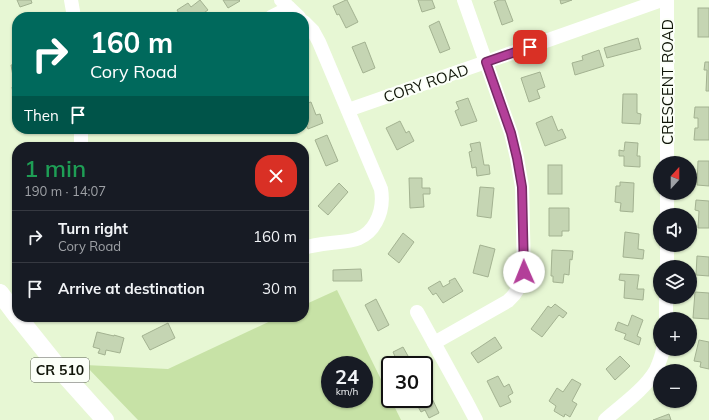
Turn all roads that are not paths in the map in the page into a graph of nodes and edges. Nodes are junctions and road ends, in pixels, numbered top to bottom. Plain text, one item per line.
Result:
1 (71, 0) edge
2 (464, 0) edge
3 (662, 0) edge
4 (667, 0) edge
5 (73, 12) edge
6 (309, 28) edge
7 (486, 62) junction
8 (348, 110) junction
9 (667, 156) edge
10 (309, 247) edge
11 (0, 293) edge
12 (12, 309) edge
13 (417, 312) dead end
14 (22, 322) edge
15 (434, 343) junction
16 (661, 356) edge
17 (104, 420) edge
18 (476, 420) edge
19 (606, 420) edge

1 - 5 street
2 - 7 street
3 - 7 street, CORY ROAD
4 - 9 street, CRESCENT ROAD
6 - 8 street
7 - 8 street, CORY ROAD
7 - 15 street
8 - 10 street
11 - 12 main road, CR 510
13 - 15 street
14 - 17 main road, CR 510
15 - 18 street
16 - 19 street

